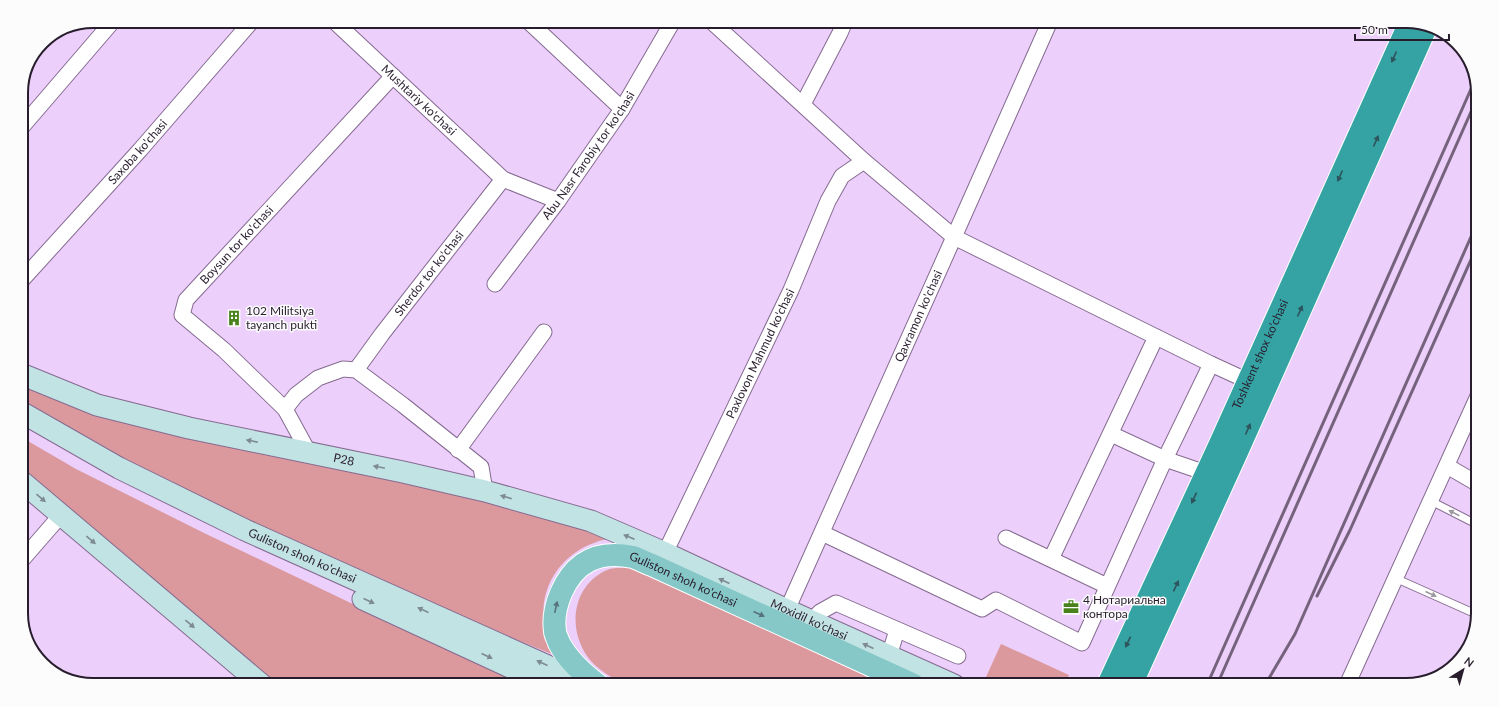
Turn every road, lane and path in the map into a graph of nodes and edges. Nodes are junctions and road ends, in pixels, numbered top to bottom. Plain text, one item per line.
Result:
1 (107, 28) edge
2 (246, 28) edge
3 (342, 28) edge
4 (535, 28) edge
5 (669, 28) edge
6 (719, 28) edge
7 (842, 28) edge
8 (1047, 28) edge
9 (1407, 28) edge
10 (1425, 31) edge
11 (394, 76) junction
12 (803, 104) junction
13 (622, 109) junction
14 (28, 120) edge
15 (864, 161) junction
16 (503, 179) junction
17 (558, 201) junction
18 (954, 238) junction
19 (28, 273) edge
20 (495, 284) dead end
21 (544, 332) dead end
22 (1156, 337) junction
23 (1211, 364) junction
24 (356, 370) junction
25 (28, 377) edge
26 (1248, 381) junction
27 (285, 409) junction
28 (1471, 412) edge
29 (28, 416) edge
30 (28, 431) edge
31 (1111, 434) junction
32 (1229, 448) junction
33 (458, 450) junction
34 (309, 452) junction
35 (1165, 459) junction
36 (1447, 466) junction
37 (1206, 472) junction
38 (1471, 480) edge
39 (28, 487) edge
40 (485, 491) junction
41 (1431, 501) junction
42 (61, 515) junction
43 (1471, 521) edge
44 (822, 533) junction
45 (1006, 538) dead end
46 (28, 553) edge
47 (665, 553) junction
48 (1050, 559) junction
49 (1395, 578) junction
50 (1107, 586) junction
51 (787, 610) junction
52 (1471, 612) edge
53 (811, 621) junction
54 (897, 630) junction
55 (889, 656) junction
56 (958, 656) dead end
57 (254, 678) edge
58 (534, 678) edge
59 (574, 678) edge
60 (587, 678) edge
61 (899, 678) edge
62 (938, 678) edge
63 (1111, 678) edge
64 (1134, 678) edge
65 (1350, 678) edge

1 - 14 street
2 - 19 street, Saxoba ko'chasi
3 - 11 street, Mushtariy ko'chasi
4 - 13 street
5 - 13 street, Abu Nasr Farobiy tor ko'chasi
6 - 12 street
7 - 12 street
8 - 18 street, Qaxramon ko'chasi
9 -> 26 highway, Toshkent shox ko'chasi
32 -> 10 highway, Toshkent shox ko'chasi
11 - 16 street, Mushtariy ko'chasi
11 - 27 street, Boysun tor ko'chasi
12 - 15 street
13 - 17 street, Abu Nasr Farobiy tor ko'chasi
15 - 18 street
15 - 47 street, Paxlovon Mahmud ko'chasi
16 - 17 street
16 - 24 street, Sherdor tor ko'chasi
17 - 20 street, Abu Nasr Farobiy tor ko'chasi
18 - 22 street
18 - 44 street, Qaxramon ko'chasi
21 - 33 street
22 - 23 street
22 - 31 street
23 - 26 street
23 - 35 street
24 - 27 street
24 - 33 street
34 -> 25 main road, Р28
26 - 32 highway, Toshkent shox ko'chasi
27 - 34 street
28 - 36 street
59 -> 29 main road, Guliston shoh ko'chasi
30 -> 58 main road, Guliston shoh ko'chasi
31 - 35 street
31 - 48 street
32 - 37 highway, Toshkent shox ko'chasi
64 -> 32 highway, Toshkent shox ko'chasi
33 - 40 street
40 -> 34 main road, Р28
35 - 37 street
35 - 50 street
36 - 38 street
36 - 41 street
37 -> 63 highway, Toshkent shox ko'chasi
39 -> 42 main road
47 -> 40 main road, Р28
43 -> 41 lane
41 - 49 street
42 - 46 street
42 -> 57 main road
44 - 50 street
44 - 51 street, Qaxramon ko'chasi
45 - 48 street
51 -> 47 main road, Moxidil ko'chasi
48 - 50 street
49 -> 52 lane
49 - 65 street
51 - 53 main road, Moxidil ko'chasi
53 - 54 street
55 -> 53 main road, Moxidil ko'chasi
54 - 55 street
54 - 56 street
55 - 62 main road, Moxidil ko'chasi
60 -> 61 main road, Guliston shoh ko'chasi

